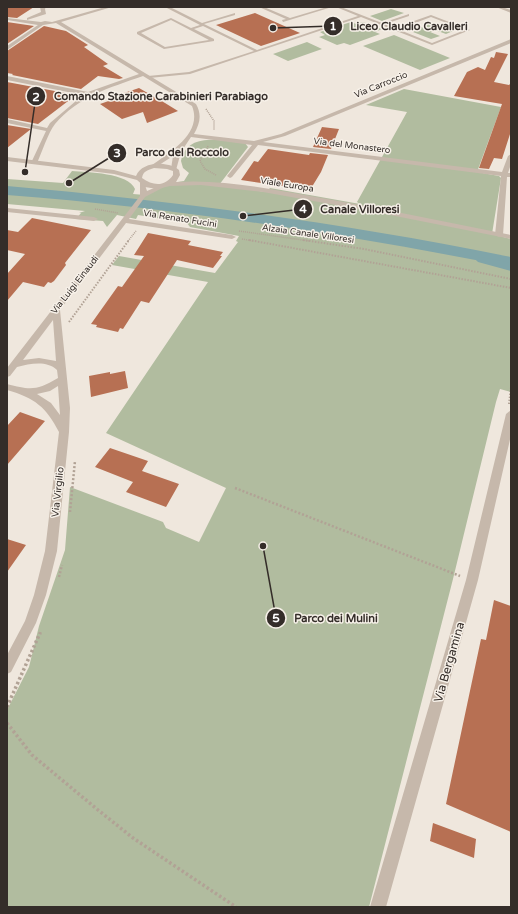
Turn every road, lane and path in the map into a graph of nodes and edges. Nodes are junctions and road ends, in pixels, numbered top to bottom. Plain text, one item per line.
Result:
1 (44, 7) edge
2 (110, 7) edge
3 (167, 7) edge
4 (261, 7) edge
5 (330, 7) edge
6 (338, 7) edge
7 (498, 7) edge
8 (511, 12) edge
9 (234, 14) dead end
10 (408, 15) dead end
11 (7, 16) edge
12 (238, 16) dead end
13 (361, 16) junction
14 (7, 19) edge
15 (20, 19) junction
16 (29, 19) junction
17 (289, 20) junction
18 (283, 21) dead end
19 (57, 22) junction
20 (416, 22) dead end
21 (43, 23) junction
22 (13, 24) dead end
23 (382, 24) junction
24 (203, 25) junction
25 (191, 29) junction
26 (511, 41) edge
27 (7, 48) edge
28 (257, 51) junction
29 (147, 76) junction
30 (7, 78) edge
31 (88, 94) junction
32 (206, 109) dead end
33 (7, 121) edge
34 (48, 130) junction
35 (190, 135) junction
36 (212, 137) junction
37 (257, 142) junction
38 (178, 150) junction
39 (511, 156) edge
40 (7, 159) edge
41 (34, 163) junction
42 (150, 167) junction
43 (176, 171) junction
44 (114, 172) junction
45 (508, 174) edge
46 (218, 175) dead end
47 (230, 176) dead end
48 (140, 181) junction
49 (202, 182) junction
50 (166, 185) junction
51 (142, 196) junction
52 (94, 209) dead end
53 (7, 210) edge
54 (127, 218) junction
55 (94, 219) dead end
56 (142, 222) junction
57 (233, 234) junction
58 (499, 235) junction
59 (511, 237) edge
60 (511, 279) edge
61 (511, 288) edge
62 (56, 309) junction
63 (67, 324) dead end
64 (13, 365) junction
65 (62, 369) junction
66 (7, 374) edge
67 (63, 379) junction
68 (7, 387) edge
69 (511, 387) edge
70 (25, 392) junction
71 (510, 410) edge
72 (64, 432) junction
73 (235, 488) dead end
74 (472, 580) junction
75 (7, 668) edge
76 (7, 723) edge
77 (236, 907) edge
78 (378, 907) edge

1 - 16 street
2 - 19 street
3 - 24 lane
4 - 17 lane
5 - 17 lane
6 - 13 lane
7 - 8 street
9 - 24 lane
10 - 23 lane
11 - 15 street
12 - 24 lane
13 - 23 lane
13 - 28 lane
14 - 15 street
15 - 16 street
15 - 21 street
15 - 22 street
16 - 21 street
17 - 18 lane
19 - 21 street
19 - 29 street
20 - 23 lane
21 - 27 street
24 - 25 lane
24 - 28 lane
25 - 25 lane
26 - 37 street, Via Carroccio
28 - 29 lane
29 - 31 street
29 - 35 street
30 - 31 street
31 - 34 street
32 - 36 path
33 - 34 street
34 - 41 street
35 - 36 street, Via del Monastero
35 - 38 street
36 - 37 street, Via del Monastero
36 - 46 path
37 - 45 street, Via del Monastero
37 - 47 street
38 - 42 street
38 - 43 street
39 - 45 street
40 - 41 street, Viale Europa
41 - 44 street, Viale Europa
42 - 43 street, Viale Europa
42 - 44 street, Viale Europa
42 - 48 street
43 - 49 street, Viale Europa
43 - 50 street
44 - 48 street, Viale Europa
45 - 58 street
48 - 50 street, Viale Europa
48 - 51 street
49 - 50 street, Viale Europa
49 - 58 street, Viale Europa
50 - 51 street
51 - 54 street, Via Luigi Einaudi
52 - 54 path
53 - 55 street
54 - 56 street, Via Renato Fucini
54 - 62 street, Via Luigi Einaudi
56 - 57 street, Via Renato Fucini
56 - 63 path
57 - 60 path, Alzaia Canale Villoresi
57 - 61 path
58 - 59 street, Viale Europa
62 - 64 street, Via Luigi Einaudi
62 - 65 street, Via Virgilio
64 - 65 street
64 - 66 street, Via Luigi Einaudi
65 - 67 street, Via Virgilio
67 - 70 street
67 - 72 street, Via Virgilio
68 - 70 street
69 - 71 path
70 - 72 street
71 - 74 street, Via Bergamina
72 - 75 street, Via Virgilio
73 - 74 path
74 - 78 street, Via Bergamina
76 - 77 path

